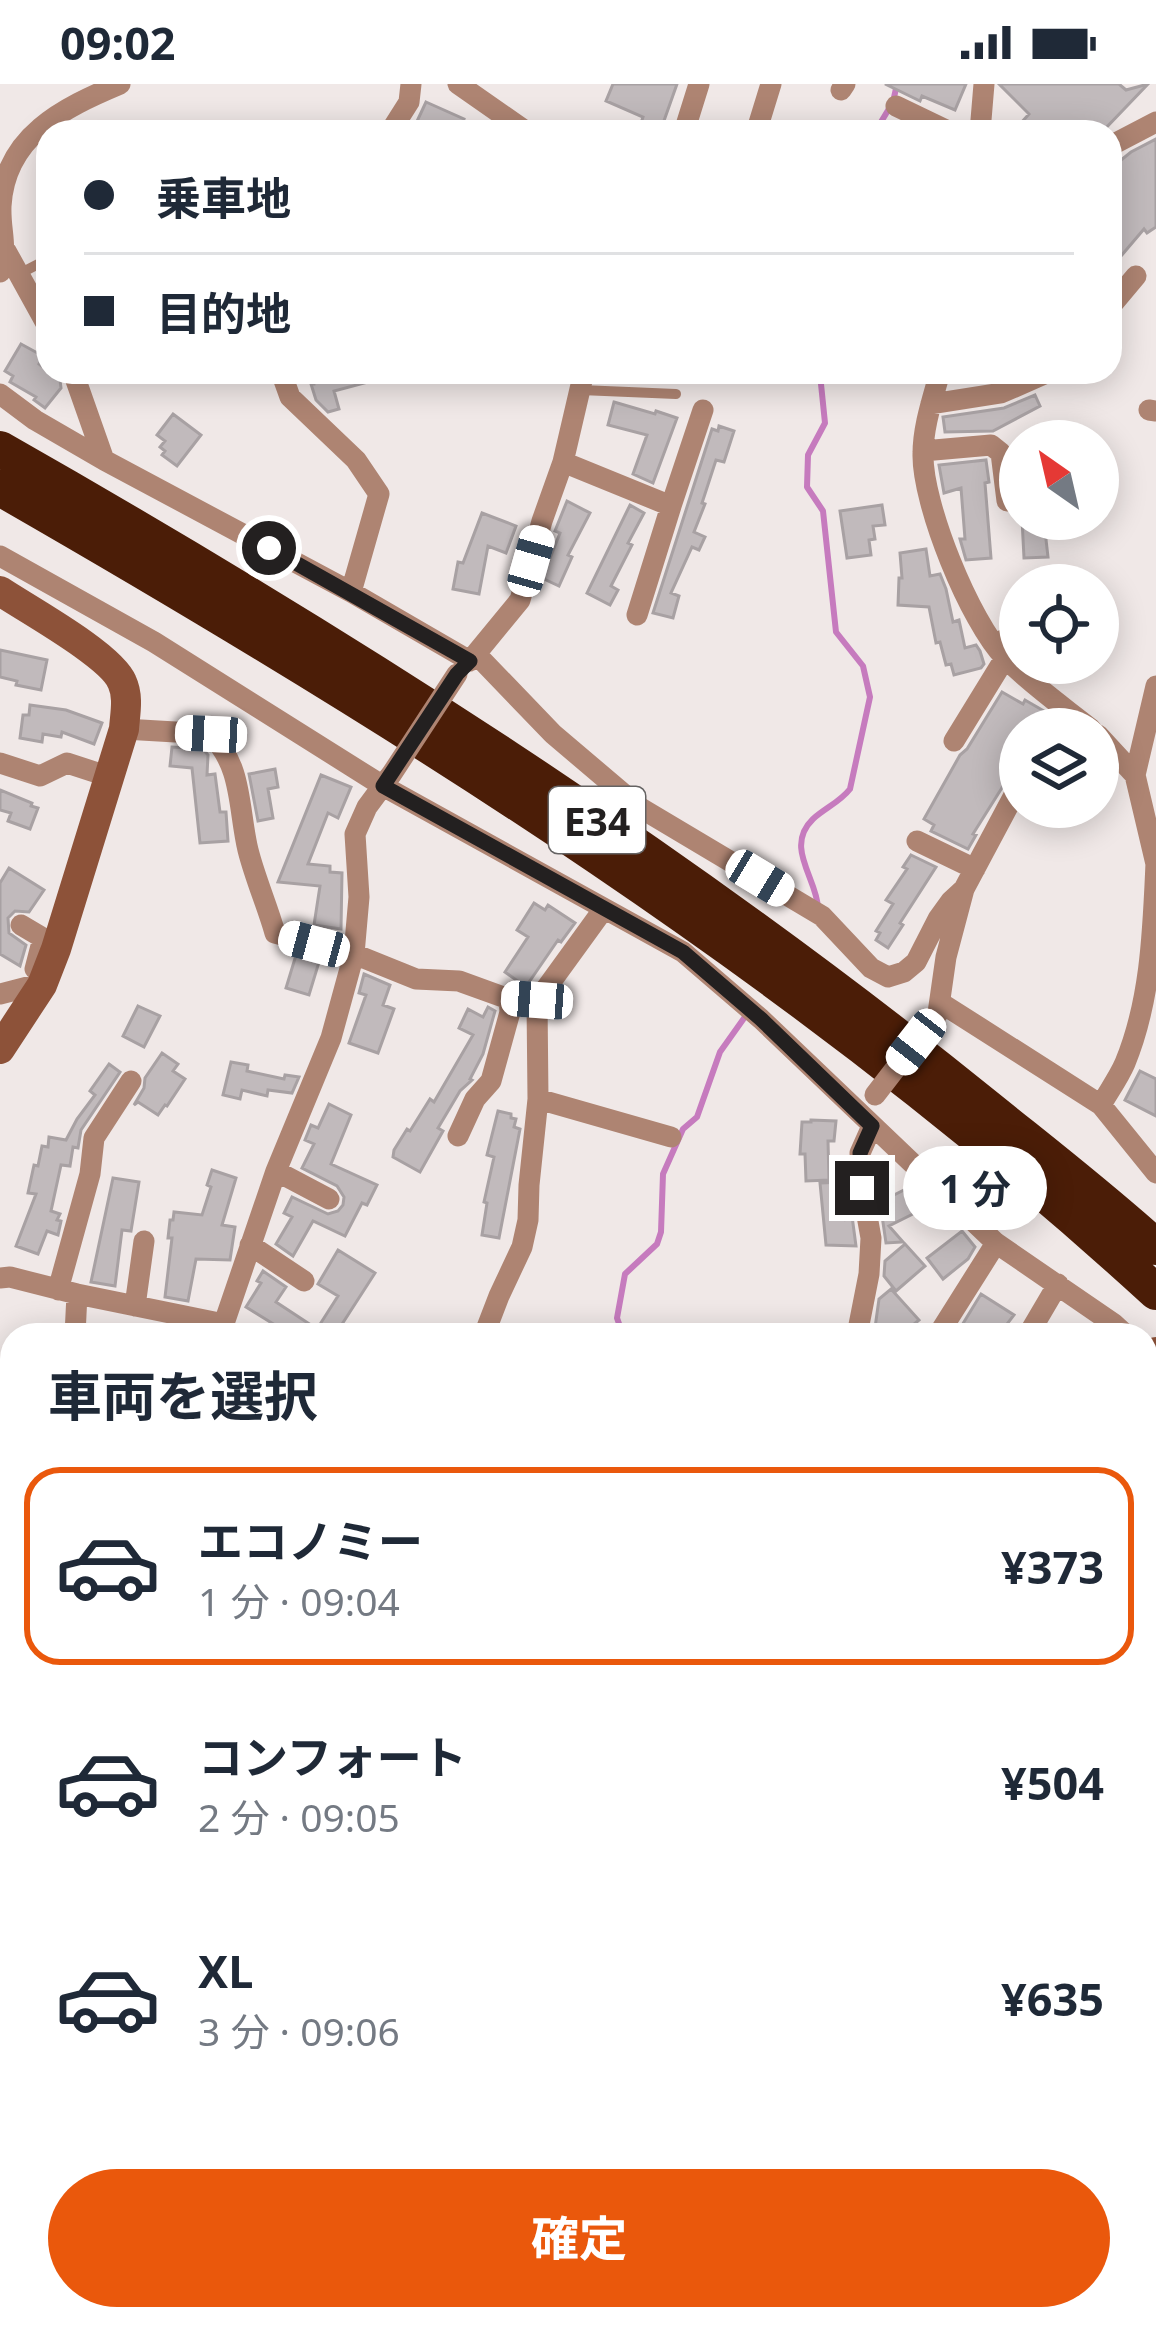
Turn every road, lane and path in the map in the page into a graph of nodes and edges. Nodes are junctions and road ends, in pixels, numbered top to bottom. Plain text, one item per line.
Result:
1 (120, 84) edge
2 (412, 84) edge
3 (458, 84) edge
4 (699, 84) edge
5 (771, 84) edge
6 (984, 84) edge
7 (896, 106) dead end
8 (51, 120) edge
9 (398, 120) edge
10 (510, 120) edge
11 (688, 120) edge
12 (760, 120) edge
13 (936, 120) edge
14 (981, 120) edge
15 (1156, 122) edge
16 (36, 131) edge
17 (1122, 138) edge
18 (8, 266) edge
19 (1136, 276) dead end
20 (1122, 293) edge
21 (36, 309) edge
22 (77, 384) edge
23 (285, 384) edge
24 (582, 384) edge
25 (604, 384) edge
26 (937, 384) edge
27 (1022, 384) edge
28 (0, 394) edge
29 (676, 394) dead end
30 (931, 404) junction
31 (703, 410) dead end
32 (0, 449) edge
33 (922, 451) junction
34 (999, 451) edge
35 (104, 460) junction
36 (563, 462) junction
37 (0, 488) edge
38 (671, 506) junction
39 (0, 556) edge
40 (0, 591) edge
41 (351, 592) junction
42 (637, 615) dead end
43 (999, 651) joint
44 (468, 663) junction
45 (1037, 684) edge
46 (1156, 686) edge
47 (1063, 706) joint
48 (1065, 708) edge
49 (124, 729) junction
50 (954, 741) dead end
51 (1119, 758) edge
52 (0, 763) edge
53 (1135, 775) junction
54 (110, 777) junction
55 (387, 780) junction
56 (999, 823) edge
57 (917, 841) dead end
58 (1156, 863) edge
59 (969, 879) junction
60 (603, 910) junction
61 (22, 925) dead end
62 (354, 954) junction
63 (44, 980) junction
64 (0, 994) edge
65 (509, 999) junction
66 (537, 1000) junction
67 (939, 1010) junction
68 (0, 1049) edge
69 (131, 1081) dead end
70 (538, 1099) junction
71 (1101, 1105) junction
72 (866, 1121) junction
73 (458, 1136) dead end
74 (671, 1137) dead end
75 (276, 1171) junction
76 (1156, 1173) edge
77 (329, 1198) dead end
78 (144, 1241) dead end
79 (996, 1243) junction
80 (250, 1246) junction
81 (1156, 1247) edge
82 (0, 1278) edge
83 (304, 1281) dead end
84 (1058, 1284) junction
85 (68, 1292) junction
86 (1156, 1292) edge
87 (135, 1306) junction
88 (73, 1323) edge
89 (197, 1323) edge
90 (224, 1323) edge
91 (489, 1323) edge
92 (859, 1323) edge
93 (946, 1323) edge
94 (1035, 1323) edge
95 (1110, 1323) edge

1 - 8 street
2 - 9 street
3 - 10 street
4 - 11 street
5 - 12 street
6 - 14 street
7 - 13 street
15 - 17 street
16 - 18 street
18 - 21 street
19 - 20 street
22 - 35 street
23 - 41 street
24 - 36 street
25 - 29 lane
26 - 30 street
27 - 30 street
28 - 35 street
30 - 33 street
31 - 38 street
32 - 81 highway, E34
33 - 34 street
33 - 43 street
35 - 41 street
36 - 38 street
36 - 44 street
37 - 86 highway, E34
38 - 42 street
39 - 55 street
40 - 49 street
41 - 44 street
43 - 50 street
44 - 55 street, bridge
44 - 59 street
45 - 47 street
46 - 53 street
47 - 48 street
49 - 54 street
49 - 62 street
51 - 53 street
52 - 54 street
53 - 58 street
54 - 63 street
55 - 60 street
55 - 62 street
56 - 59 street
57 - 59 street
58 - 71 street
59 - 67 street
60 - 66 street
60 - 72 street
61 - 63 street
62 - 65 street
62 - 75 street
63 - 64 street
63 - 68 street
65 - 66 street
65 - 73 street
66 - 70 street
67 - 71 street
67 - 72 street, bridge
69 - 85 street
70 - 74 street
70 - 91 street
71 - 76 street
72 - 79 street
72 - 92 street
75 - 77 street
75 - 80 street
78 - 87 street
79 - 84 street
79 - 93 street
80 - 83 street
80 - 90 street
82 - 85 street
84 - 94 street
84 - 95 street
85 - 87 street
85 - 88 street
87 - 89 street

